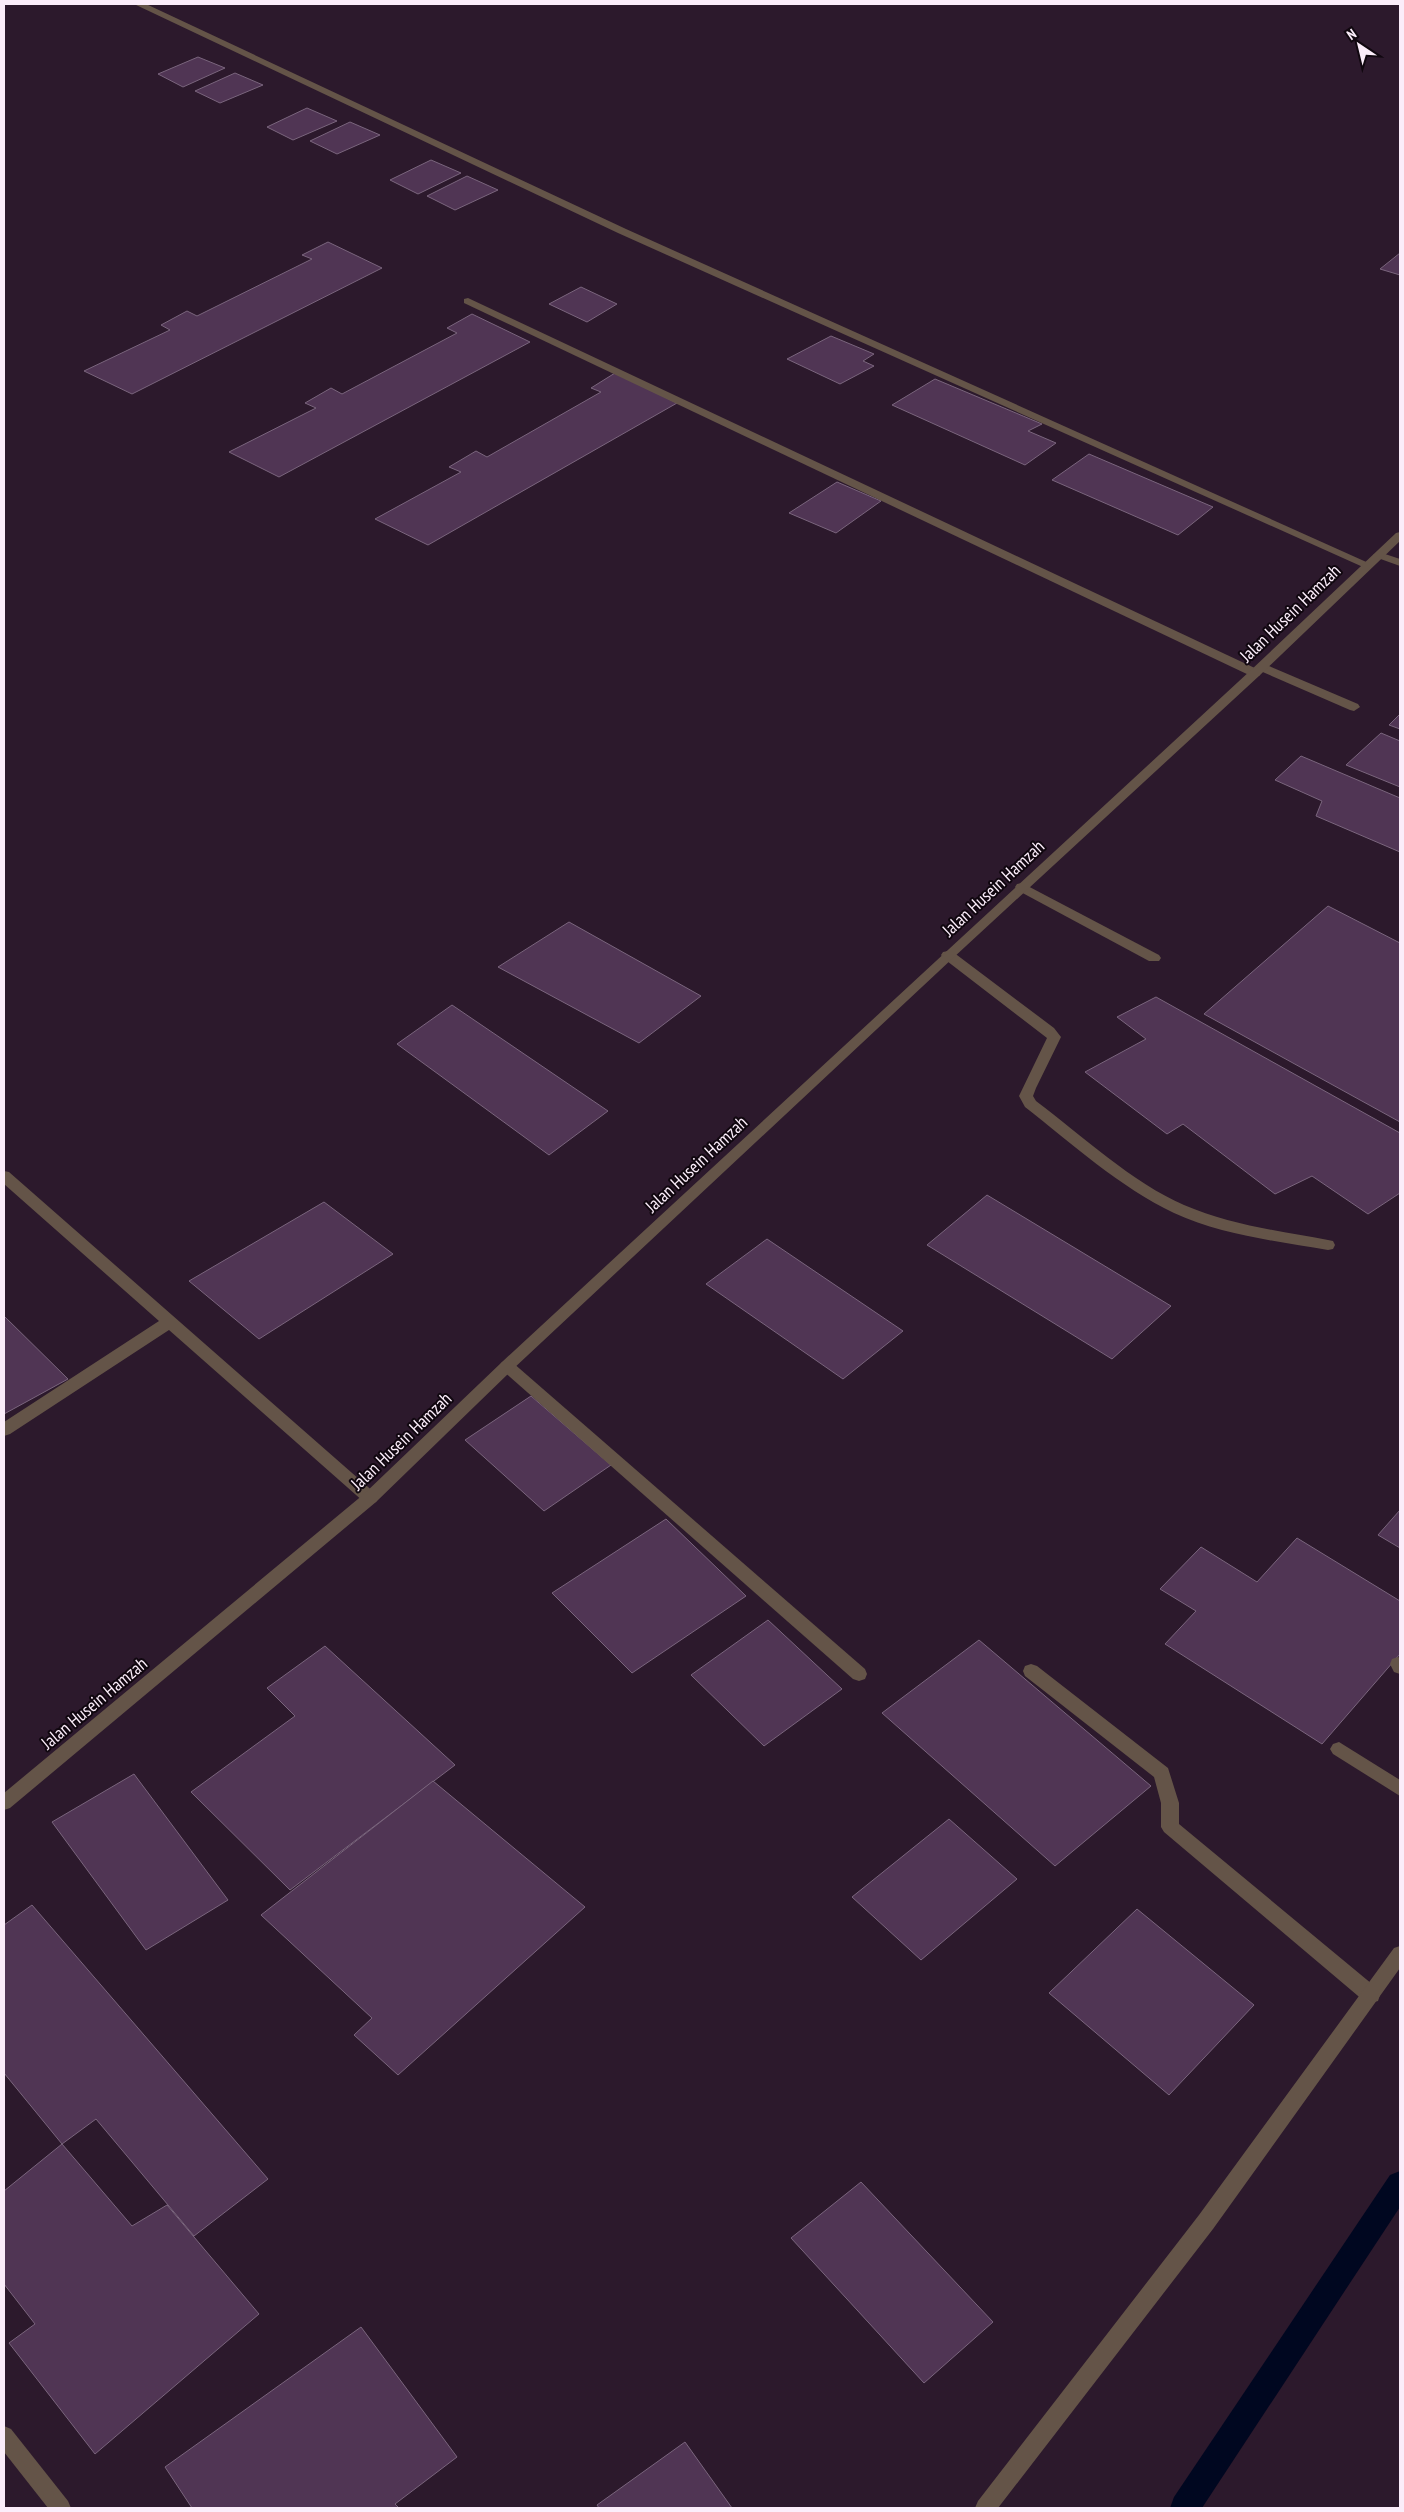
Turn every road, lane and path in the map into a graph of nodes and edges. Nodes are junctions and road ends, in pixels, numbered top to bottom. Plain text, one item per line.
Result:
1 (139, 4) edge
2 (468, 301) dead end
3 (1400, 536) edge
4 (1379, 555) junction
5 (1400, 563) edge
6 (1367, 565) junction
7 (1259, 670) junction
8 (1354, 707) dead end
9 (1022, 887) junction
10 (948, 955) junction
11 (1154, 958) dead end
12 (4, 1176) edge
13 (1328, 1245) dead end
14 (170, 1321) junction
15 (507, 1366) junction
16 (4, 1430) edge
17 (370, 1498) junction
18 (1031, 1671) dead end
19 (859, 1674) dead end
20 (1339, 1749) dead end
21 (1400, 1789) edge
22 (4, 1803) edge
23 (1400, 1954) edge
24 (1371, 1995) junction
25 (4, 2436) edge
26 (61, 2508) edge
27 (985, 2508) edge

1 - 6 street
2 - 7 street
3 - 4 street, Jalan Husein Hamzah
4 - 5 street
4 - 6 street, Jalan Husein Hamzah
6 - 7 street, Jalan Husein Hamzah
7 - 8 street
7 - 9 street, Jalan Husein Hamzah
9 - 10 street, Jalan Husein Hamzah
9 - 11 street
10 - 13 street
10 - 15 street, Jalan Husein Hamzah
12 - 14 street
14 - 16 street
14 - 17 street
15 - 17 street, Jalan Husein Hamzah
15 - 19 street
17 - 22 street, Jalan Husein Hamzah
18 - 24 street
20 - 21 street
23 - 24 street
24 - 27 street
25 - 26 street

